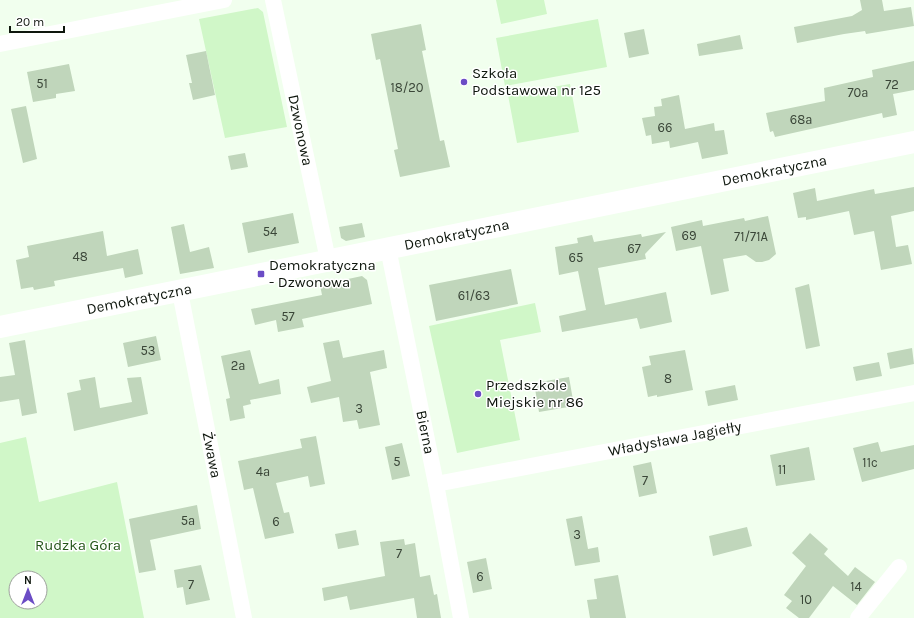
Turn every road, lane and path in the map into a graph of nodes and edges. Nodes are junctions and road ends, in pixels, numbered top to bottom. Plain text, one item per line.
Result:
1 (224, 0) edge
2 (273, 0) edge
3 (0, 44) edge
4 (914, 142) edge
5 (388, 248) junction
6 (328, 260) junction
7 (180, 292) junction
8 (0, 327) edge
9 (914, 393) edge
10 (436, 484) junction
11 (899, 568) dead end
12 (244, 618) edge
13 (461, 618) edge
14 (858, 618) edge

1 - 3 street
2 - 6 street, Dzwonowa
4 - 5 street, Demokratyczna
5 - 6 street, Demokratyczna
5 - 10 street, Bierna
6 - 7 street, Demokratyczna
7 - 8 street, Demokratyczna
7 - 12 street, Żwawa
9 - 10 street, Władysława Jagiełły
10 - 13 street, Bierna
11 - 14 street

